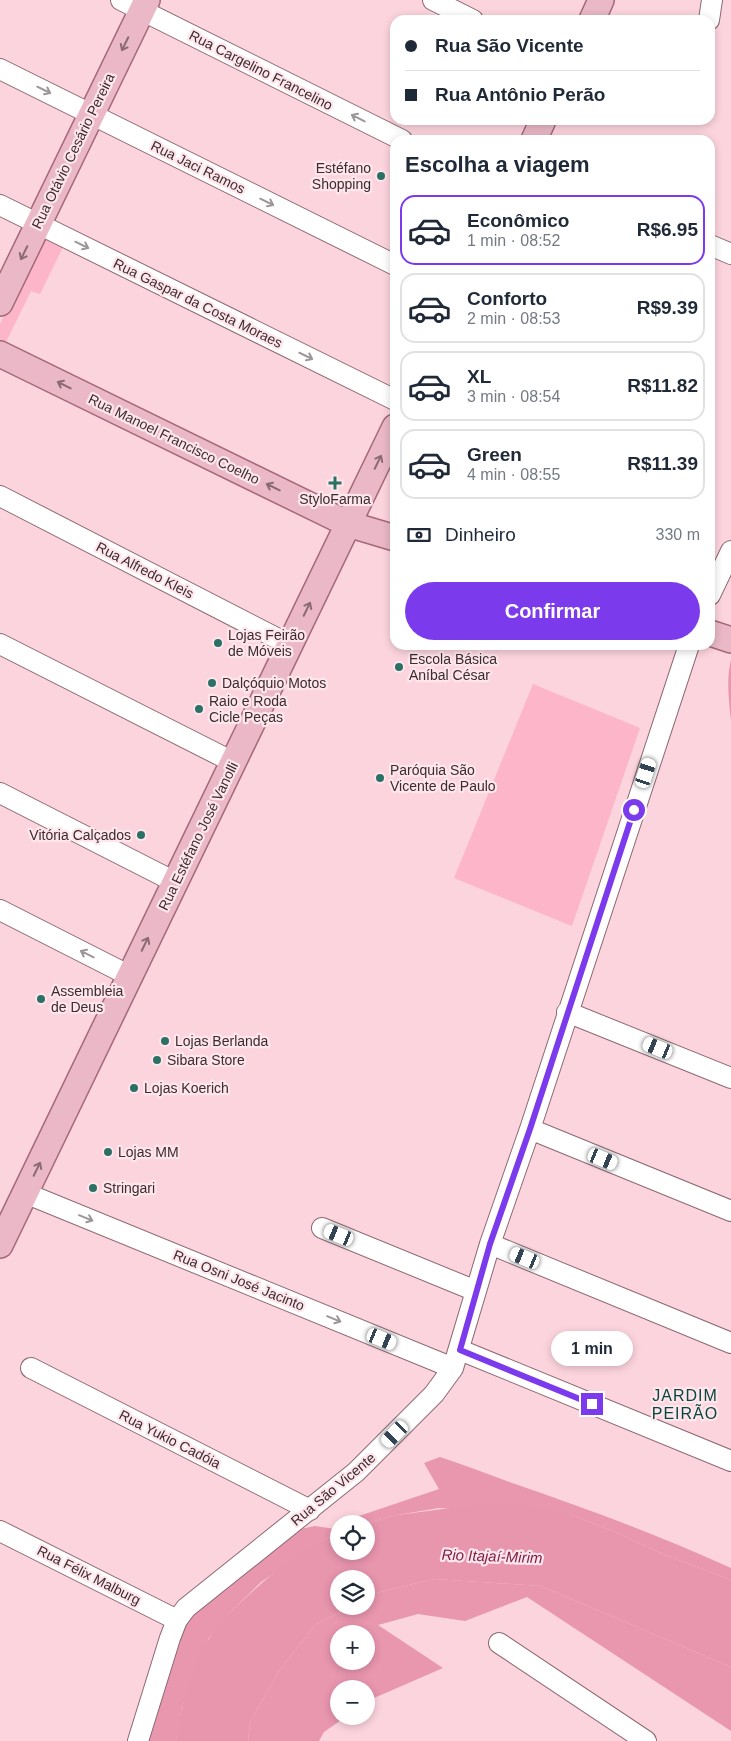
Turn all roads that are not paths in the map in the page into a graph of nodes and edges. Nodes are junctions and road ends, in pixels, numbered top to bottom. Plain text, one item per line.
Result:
1 (433, 0) edge
2 (601, 0) edge
3 (712, 0) edge
4 (136, 3) edge
5 (463, 15) edge
6 (594, 15) edge
7 (710, 15) edge
8 (0, 69) edge
9 (91, 114) junction
10 (392, 135) edge
11 (0, 205) edge
12 (38, 224) junction
13 (715, 247) edge
14 (731, 254) edge
15 (390, 263) edge
16 (0, 303) edge
17 (0, 354) edge
18 (390, 398) edge
19 (390, 437) edge
20 (0, 496) edge
21 (348, 524) junction
22 (390, 537) edge
23 (731, 551) edge
24 (715, 585) edge
25 (715, 635) edge
26 (731, 640) edge
27 (0, 644) edge
28 (290, 644) junction
29 (687, 650) edge
30 (233, 762) junction
31 (0, 793) edge
32 (175, 882) junction
33 (0, 910) edge
34 (130, 976) junction
35 (567, 1012) junction
36 (731, 1078) edge
37 (530, 1129) junction
38 (14, 1202) edge
39 (731, 1211) edge
40 (322, 1228) dead end
41 (490, 1244) junction
42 (0, 1245) edge
43 (476, 1291) junction
44 (731, 1343) edge
45 (456, 1359) junction
46 (31, 1368) dead end
47 (731, 1461) edge
48 (310, 1510) junction
49 (0, 1531) edge
50 (177, 1620) junction
51 (499, 1643) dead end
52 (138, 1741) edge
53 (646, 1741) edge

1 - 5 street
2 - 6 main road
3 - 7 street
4 -> 9 main road, Rua Otávio Cesário Pereira
10 -> 4 street, Rua Cargelino Francelino
8 -> 9 street, Rua Jaci Ramos
9 - 12 main road, Rua Otávio Cesário Pereira
9 -> 15 street, Rua Jaci Ramos
11 - 12 street, Rua Gaspar da Costa Moraes
12 -> 16 main road, Rua Otávio Cesário Pereira
12 -> 18 street, Rua Gaspar da Costa Moraes
13 - 14 street
21 -> 17 main road, Rua Manoel Francisco Coelho
21 -> 19 main road, Rua Estéfano José Vanolli
20 - 28 street, Rua Alfredo Kleis
21 - 22 main road, Rua Manoel Francisco Coelho
28 -> 21 main road, Rua Estéfano José Vanolli
23 - 24 street
25 - 26 main road
27 - 30 street
28 - 30 main road, Rua Estéfano José Vanolli
29 - 35 street, Rua São Vicente
30 - 32 main road, Rua Estéfano José Vanolli
31 - 32 street
34 -> 32 main road, Rua Estéfano José Vanolli
34 -> 33 street
38 -> 34 main road, Rua Estéfano José Vanolli
35 - 36 street
35 - 37 street, Rua São Vicente
37 - 39 street
37 - 41 street, Rua São Vicente
38 - 42 main road, Rua Estéfano José Vanolli
38 -> 45 street, Rua Osni José Jacinto
40 - 43 street
41 - 43 street, Rua São Vicente
41 - 44 street
43 - 45 street, Rua São Vicente
45 - 47 street, Rua Osni José Jacinto
45 - 48 street, Rua São Vicente
46 - 48 street, Rua Yukio Cadóia
48 - 50 street, Rua São Vicente
49 - 50 street, Rua Félix Malburg
50 - 52 street, Rua São Vicente
51 - 53 street

